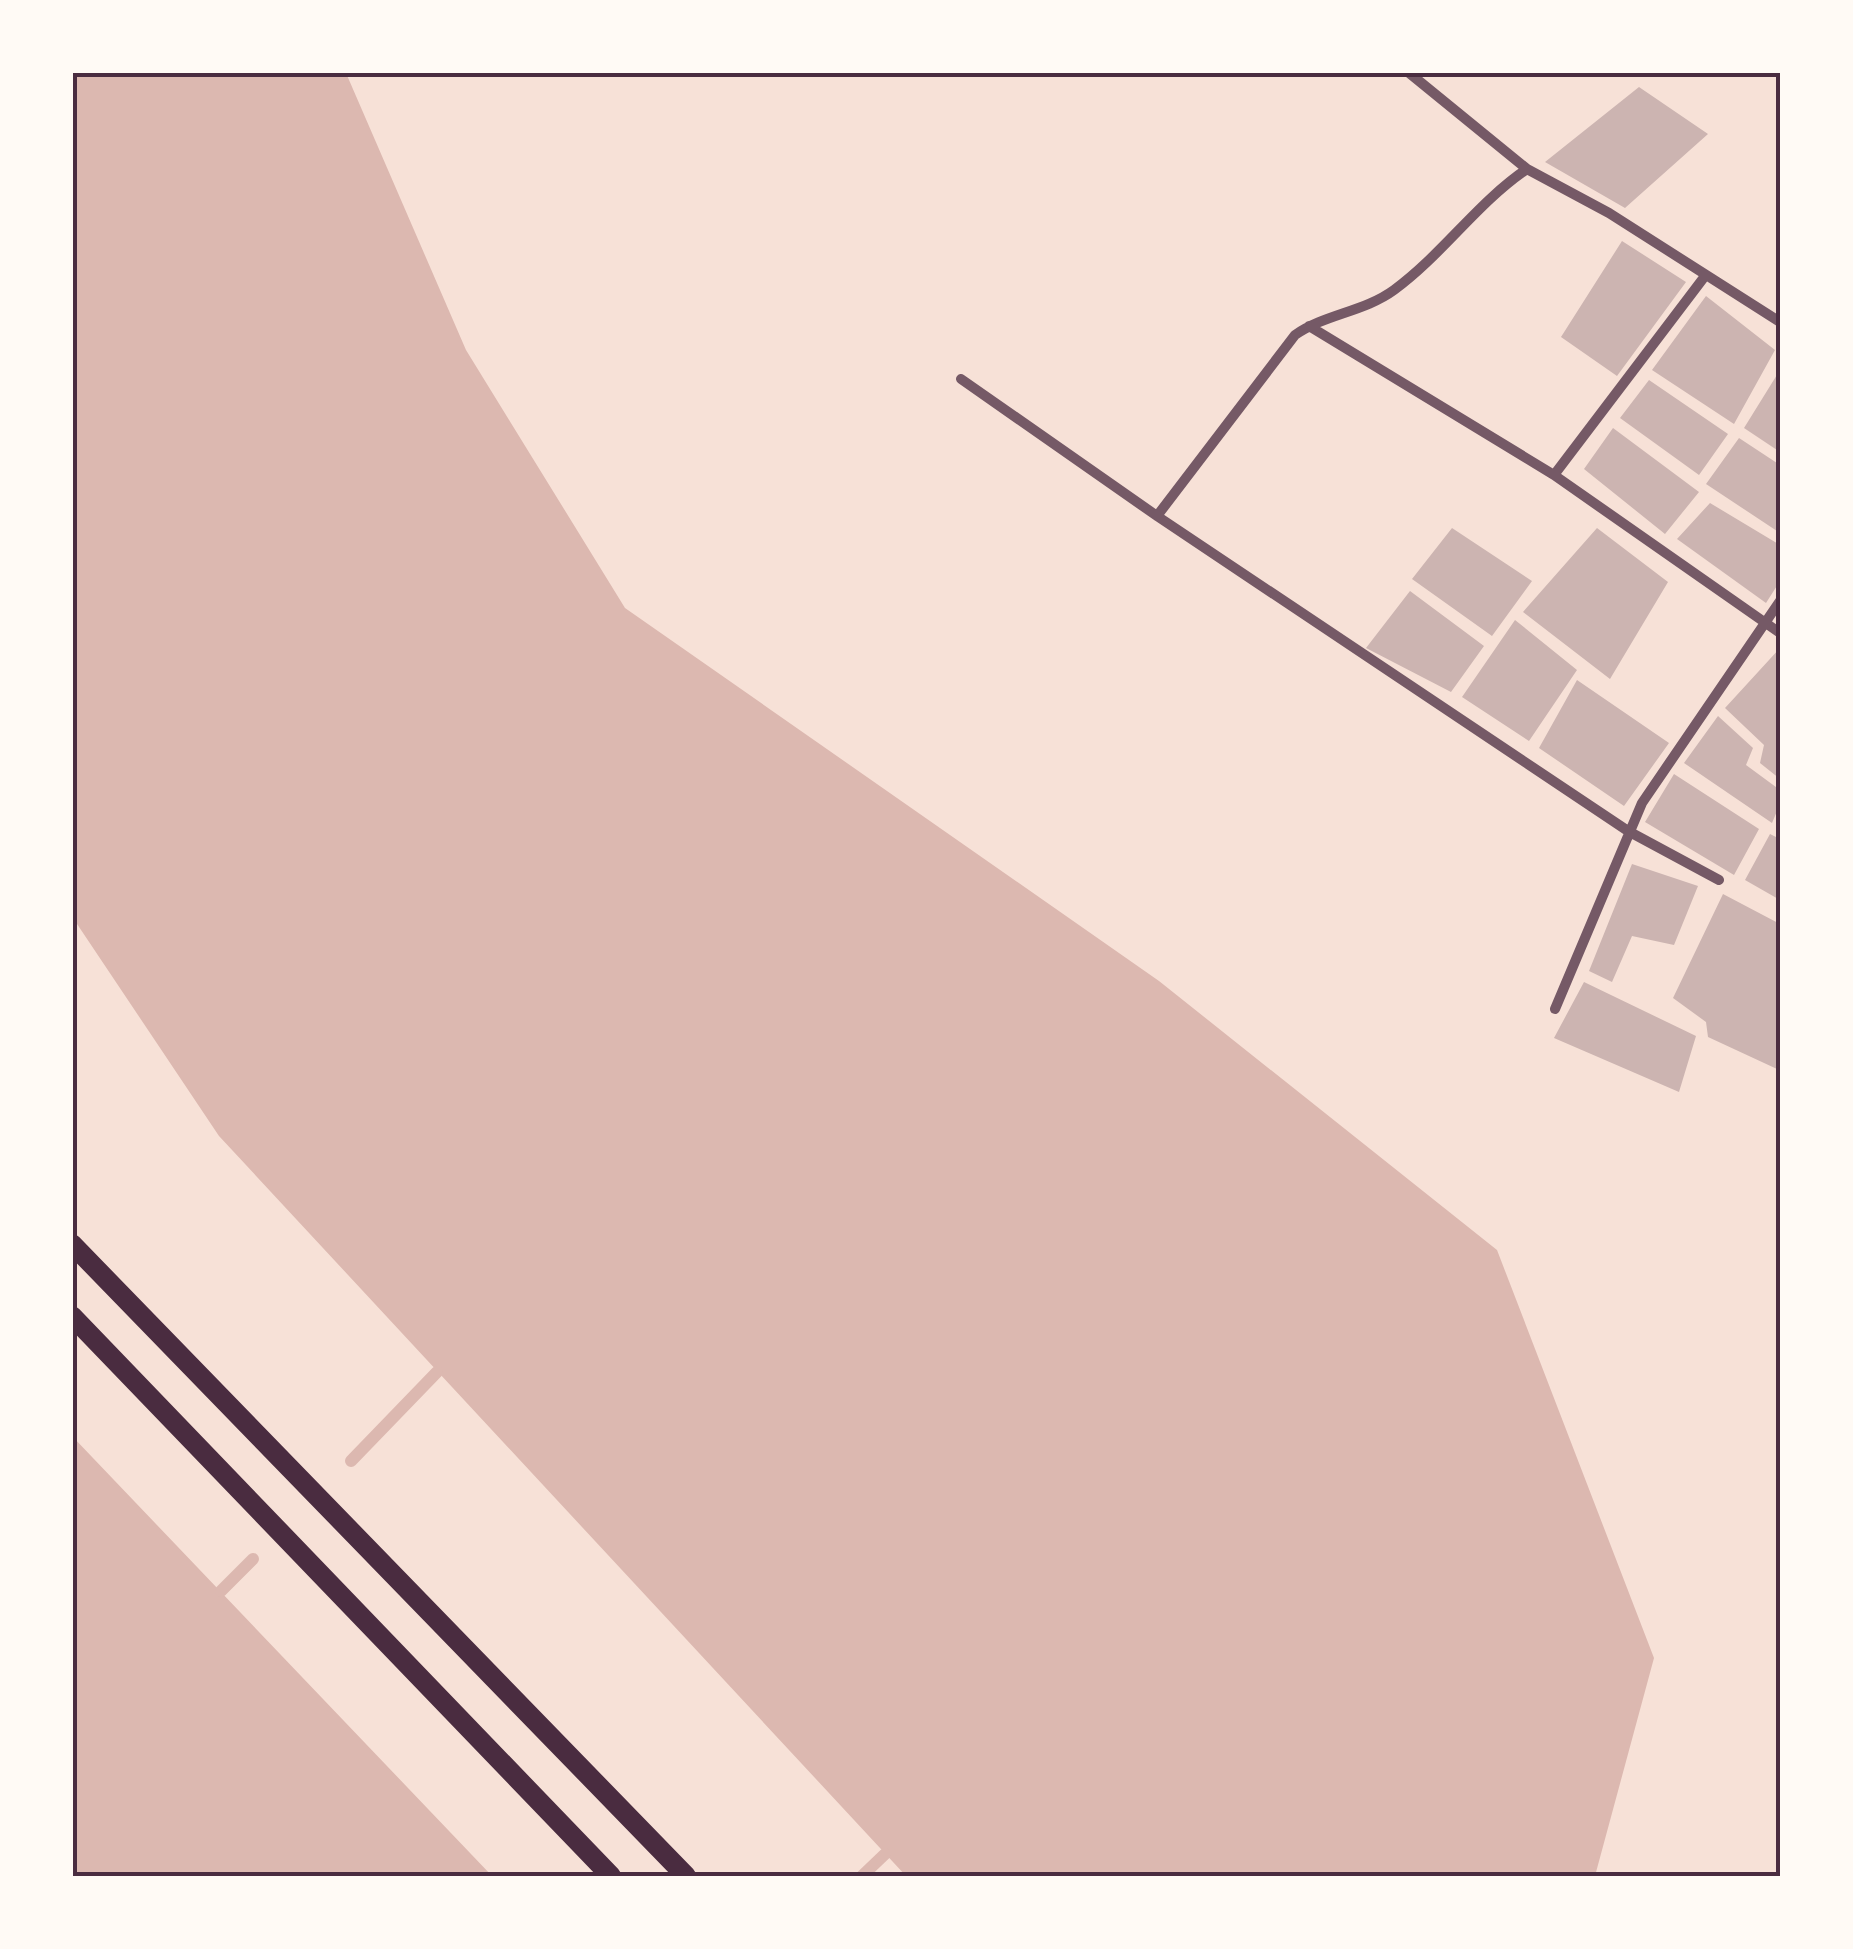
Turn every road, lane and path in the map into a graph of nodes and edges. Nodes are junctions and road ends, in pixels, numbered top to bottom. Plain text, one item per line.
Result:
1 (1408, 72) edge
2 (1527, 169) junction
3 (1705, 276) junction
4 (1780, 322) edge
5 (1309, 326) junction
6 (961, 379) dead end
7 (1554, 475) junction
8 (1157, 516) junction
9 (1780, 601) edge
10 (1765, 622) junction
11 (1780, 633) edge
12 (1628, 831) junction
13 (1719, 880) dead end
14 (1556, 1009) dead end
15 (72, 1244) edge
16 (72, 1316) edge
17 (612, 1876) edge
18 (686, 1876) edge

1 - 2 street
2 - 3 street
2 - 5 street
3 - 4 street
3 - 7 street
5 - 7 street
5 - 8 street
6 - 8 street
7 - 10 street
8 - 12 street
9 - 10 street
10 - 11 street
10 - 12 street
12 - 13 street
12 - 14 street
15 - 18 main road
16 - 17 main road

